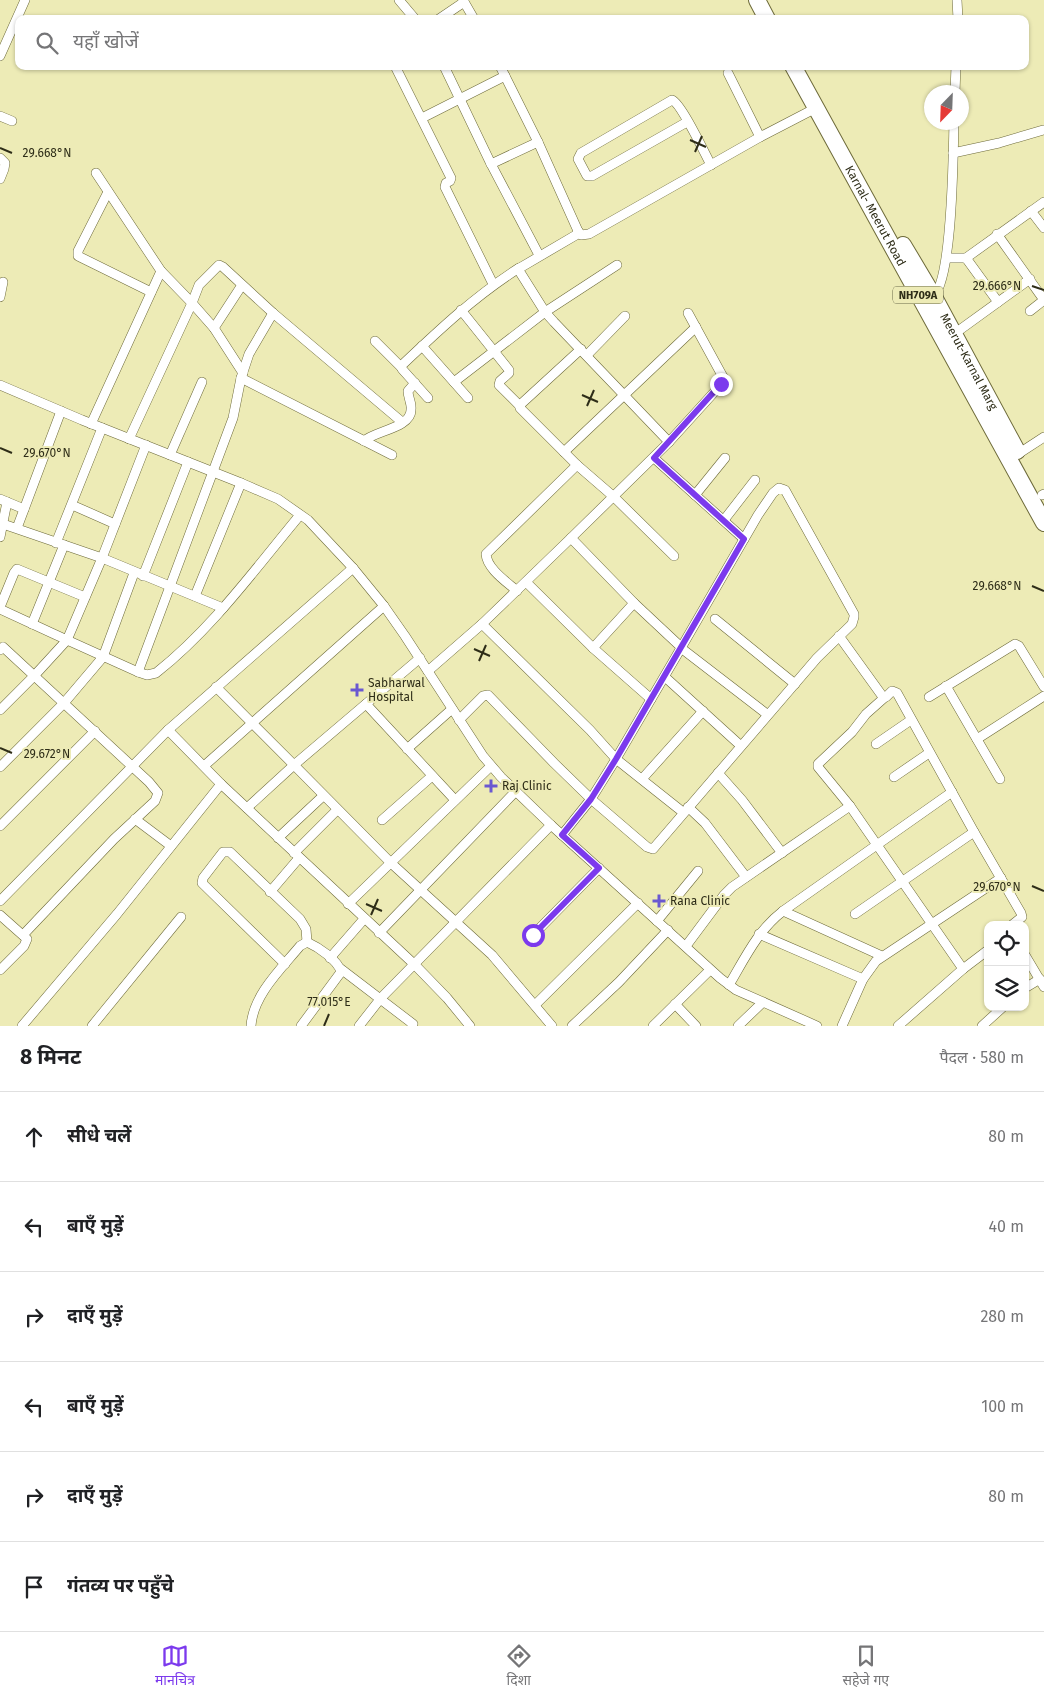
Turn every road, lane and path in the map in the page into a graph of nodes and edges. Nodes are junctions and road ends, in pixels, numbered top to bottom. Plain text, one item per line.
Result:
1 (25, 0) edge
2 (399, 0) edge
3 (757, 0) edge
4 (768, 0) edge
5 (958, 0) edge
6 (463, 1) edge
7 (18, 15) edge
8 (412, 15) edge
9 (444, 15) edge
10 (472, 15) edge
11 (765, 15) edge
12 (776, 15) edge
13 (958, 15) edge
14 (15, 22) edge
15 (0, 56) edge
16 (397, 70) edge
17 (446, 70) edge
18 (502, 70) edge
19 (795, 70) edge
20 (806, 70) edge
21 (956, 70) edge
22 (728, 73) dead end
23 (506, 76) junction
24 (955, 85) edge
25 (461, 99) junction
26 (816, 108) junction
27 (0, 116) edge
28 (422, 118) junction
29 (12, 121) dead end
30 (688, 122) junction
31 (954, 130) edge
32 (1043, 130) edge
33 (760, 137) junction
34 (538, 142) junction
35 (953, 153) junction
36 (0, 158) edge
37 (491, 164) junction
38 (711, 165) junction
39 (96, 173) dead end
40 (0, 179) edge
41 (108, 192) junction
42 (1044, 202) edge
43 (1031, 210) junction
44 (1044, 228) edge
45 (578, 231) junction
46 (997, 234) junction
47 (539, 256) junction
48 (947, 258) junction
49 (966, 258) junction
50 (617, 265) dead end
51 (518, 268) junction
52 (161, 271) junction
53 (1030, 280) junction
54 (3, 282) dead end
55 (493, 284) junction
56 (242, 285) junction
57 (151, 292) junction
58 (0, 297) edge
59 (929, 300) junction
60 (1044, 300) edge
61 (998, 302) junction
62 (192, 303) junction
63 (461, 310) junction
64 (1030, 311) dead end
65 (545, 312) junction
66 (273, 313) junction
67 (688, 313) dead end
68 (625, 316) dead end
69 (696, 327) junction
70 (214, 328) junction
71 (954, 334) junction
72 (375, 341) dead end
73 (422, 346) junction
74 (493, 352) junction
75 (584, 352) junction
76 (401, 367) junction
77 (242, 375) junction
78 (202, 382) dead end
79 (454, 382) junction
80 (415, 383) junction
81 (0, 385) edge
82 (624, 394) junction
83 (428, 398) dead end
84 (468, 398) dead end
85 (520, 406) junction
86 (61, 411) junction
87 (402, 422) junction
88 (91, 424) junction
89 (102, 428) junction
90 (1044, 437) edge
91 (129, 439) junction
92 (364, 441) junction
93 (670, 442) junction
94 (146, 445) junction
95 (564, 452) junction
96 (170, 454) junction
97 (1018, 454) junction
98 (392, 455) dead end
99 (654, 458) junction
100 (725, 458) dead end
101 (188, 462) junction
102 (576, 465) junction
103 (212, 471) junction
104 (755, 480) dead end
105 (241, 483) junction
106 (695, 495) junction
107 (1043, 496) edge
108 (614, 497) junction
109 (4, 501) edge
110 (72, 505) junction
111 (24, 510) junction
112 (300, 515) junction
113 (724, 520) junction
114 (1044, 523) edge
115 (3, 524) junction
116 (115, 524) junction
117 (17, 528) junction
118 (0, 537) edge
119 (571, 538) junction
120 (744, 539) junction
121 (60, 544) junction
122 (674, 556) dead end
123 (102, 558) junction
124 (353, 568) junction
125 (138, 574) junction
126 (526, 582) junction
127 (49, 583) junction
128 (169, 587) junction
129 (517, 591) junction
130 (195, 596) junction
131 (85, 597) junction
132 (634, 603) junction
133 (384, 606) junction
134 (0, 608) edge
135 (223, 608) junction
136 (715, 619) dead end
137 (32, 624) junction
138 (482, 624) junction
139 (839, 636) junction
140 (66, 640) junction
141 (1, 647) edge
142 (593, 648) junction
143 (681, 648) junction
144 (103, 658) junction
145 (420, 658) junction
146 (428, 671) junction
147 (138, 672) junction
148 (34, 676) junction
149 (665, 676) junction
150 (795, 684) junction
151 (946, 686) junction
152 (1044, 687) edge
153 (216, 688) junction
154 (1044, 696) edge
155 (929, 697) dead end
156 (884, 698) junction
157 (651, 699) junction
158 (64, 703) junction
159 (366, 704) junction
160 (452, 709) junction
161 (0, 710) edge
162 (703, 711) junction
163 (768, 715) junction
164 (459, 720) junction
165 (911, 720) junction
166 (251, 723) junction
167 (168, 730) junction
168 (95, 732) junction
169 (977, 739) junction
170 (876, 744) dead end
171 (740, 746) junction
172 (407, 749) junction
173 (929, 753) junction
174 (616, 759) junction
175 (132, 766) junction
176 (204, 766) junction
177 (294, 766) junction
178 (491, 766) junction
179 (0, 767) edge
180 (718, 773) junction
181 (432, 776) junction
182 (894, 777) dead end
183 (642, 779) junction
184 (1000, 779) dead end
185 (221, 784) junction
186 (515, 792) junction
187 (952, 792) junction
188 (323, 796) junction
189 (591, 799) junction
190 (455, 800) junction
191 (850, 806) junction
192 (247, 808) junction
193 (338, 810) junction
194 (686, 810) junction
195 (135, 819) junction
196 (382, 820) dead end
197 (551, 825) junction
198 (0, 826) edge
199 (974, 832) junction
200 (562, 835) junction
201 (278, 838) junction
202 (876, 845) junction
203 (171, 846) junction
204 (782, 853) junction
205 (297, 856) junction
206 (391, 863) junction
207 (599, 868) junction
208 (698, 871) dead end
209 (746, 877) junction
210 (1001, 878) junction
211 (902, 881) junction
212 (421, 889) junction
213 (270, 892) junction
214 (0, 901) edge
215 (638, 903) junction
216 (348, 904) junction
217 (783, 911) junction
218 (855, 914) dead end
219 (0, 915) edge
220 (181, 917) dead end
221 (364, 919) junction
222 (1016, 921) edge
223 (456, 922) junction
224 (657, 922) junction
225 (931, 923) junction
226 (668, 930) junction
227 (379, 933) junction
228 (759, 934) junction
229 (23, 935) junction
230 (533, 935) dead end
231 (307, 942) junction
232 (686, 946) junction
233 (984, 953) edge
234 (882, 956) junction
235 (330, 958) junction
236 (1029, 962) edge
237 (285, 964) junction
238 (415, 965) junction
239 (341, 969) junction
240 (963, 969) junction
241 (0, 970) edge
242 (710, 970) junction
243 (863, 979) junction
244 (1042, 983) edge
245 (729, 985) junction
246 (1029, 987) edge
247 (381, 998) junction
248 (763, 1002) junction
249 (676, 1004) junction
250 (535, 1005) junction
251 (999, 1011) edge
252 (805, 1024) edge
253 (413, 1025) edge
254 (22, 1026) edge
255 (92, 1026) edge
256 (251, 1026) edge
257 (301, 1026) edge
258 (359, 1026) edge
259 (470, 1026) edge
260 (552, 1026) edge
261 (572, 1026) edge
262 (653, 1026) edge
263 (696, 1026) edge
264 (738, 1026) edge
265 (817, 1026) edge
266 (842, 1026) edge
267 (898, 1026) edge
268 (982, 1026) edge

1 - 7 street
2 - 8 street
3 - 11 highway
4 - 12 highway
5 - 13 street
6 - 9 street
6 - 10 street
14 - 15 street
16 - 28 street
17 - 25 street
18 - 23 street
19 - 26 highway, Karnal- Meerut Road / NH709A
20 - 59 highway, Meerut-Karnal Marg / NH709A
21 - 24 street
22 - 33 street
23 - 25 street
23 - 34 street
25 - 28 street
25 - 37 street
26 - 33 street
26 - 59 highway, Karnal- Meerut Road / NH709A
27 - 29 street
28 - 55 street
30 - 30 street
30 - 38 street
31 - 35 street
32 - 35 street
33 - 38 street
34 - 37 street
34 - 45 street
35 - 48 street
36 - 40 street
37 - 47 street
38 - 45 street
39 - 41 street
41 - 52 street
41 - 57 street
42 - 43 street
43 - 44 street
43 - 46 street
45 - 47 street
46 - 49 street
46 - 53 street
47 - 51 street
48 - 49 street
48 - 59 street
49 - 61 street
50 - 65 street
51 - 55 street
51 - 65 street
52 - 57 street
52 - 62 street
53 - 60 street
53 - 61 street
54 - 58 street
55 - 63 street
56 - 62 street
56 - 66 street
56 - 70 street
57 - 88 street
59 - 71 highway, Meerut-Karnal Marg / NH709A
59 - 114 highway, Karnal- Meerut Road / NH709A
60 - 64 street
61 - 71 street
62 - 70 street
62 - 91 street
63 - 73 street
63 - 74 street
65 - 74 street
65 - 75 street
66 - 77 street
66 - 87 street
67 - 69 street
68 - 75 street
69 - 82 street
69 - 93 street
70 - 77 street
71 - 97 highway, Meerut-Karnal Marg / NH709A
72 - 76 street
73 - 76 street
73 - 79 street
74 - 79 street
74 - 85 street
75 - 82 street
75 - 85 street
76 - 80 street
77 - 92 street
77 - 103 street
78 - 96 street
79 - 84 street
80 - 83 street
80 - 87 street
81 - 86 street
82 - 93 street
82 - 95 street
85 - 95 street
86 - 88 street
86 - 111 street
87 - 92 street
88 - 89 street
89 - 91 street
89 - 110 street
90 - 97 street
91 - 94 street
92 - 98 street
93 - 99 street
94 - 96 street
94 - 116 street
95 - 102 street
96 - 101 street
97 - 107 highway, Meerut-Karnal Marg / NH709A
99 - 106 street
99 - 108 street
100 - 106 street
101 - 103 street
101 - 125 street
102 - 108 street
102 - 129 street
103 - 105 street
103 - 128 street
104 - 113 street
105 - 112 street
105 - 130 street
106 - 113 street
108 - 119 street
108 - 122 street
109 - 111 street
109 - 115 street
110 - 116 street
110 - 121 street
111 - 117 street
112 - 124 street
112 - 135 street
113 - 120 street
115 - 117 street
115 - 118 street
116 - 123 street
117 - 121 street
119 - 126 street
119 - 132 street
120 - 139 street
120 - 143 street
121 - 123 street
121 - 127 street
123 - 125 street
123 - 131 street
124 - 133 street
124 - 153 street
125 - 128 street
125 - 144 street
126 - 129 street
126 - 142 street
127 - 131 street
127 - 134 street
127 - 137 street
128 - 130 street
128 - 147 street
129 - 138 street
130 - 135 street
131 - 140 street
132 - 142 street
132 - 143 street
133 - 145 street
133 - 166 street
134 - 137 street
135 - 147 street
136 - 150 street
137 - 140 street
138 - 146 street
138 - 174 street
139 - 150 street
139 - 156 street
140 - 144 street
140 - 148 street
141 - 148 street
142 - 157 street
143 - 149 street
143 - 163 street
144 - 147 street
144 - 158 street
145 - 146 street
145 - 159 street
146 - 160 street
148 - 158 street
148 - 161 street
149 - 157 street
149 - 162 street
150 - 163 street
151 - 152 street
151 - 155 street
151 - 169 street
153 - 166 street
153 - 167 street
154 - 169 street
156 - 165 street
156 - 191 street
157 - 174 street
158 - 168 street
158 - 179 street
159 - 172 street
159 - 177 street
160 - 164 street
160 - 172 street
162 - 171 street
162 - 183 street
163 - 171 street
164 - 178 street
164 - 189 street
165 - 170 street
165 - 173 street
166 - 176 street
166 - 177 street
167 - 175 street
167 - 176 street
168 - 175 street
168 - 198 street
169 - 184 street
171 - 180 street
172 - 181 street
173 - 182 street
173 - 187 street
174 - 183 street
174 - 189 street
175 - 195 street
175 - 214 street
176 - 185 street
177 - 188 street
177 - 192 street
178 - 186 street
178 - 190 street
180 - 194 street
180 - 204 street
181 - 190 street
181 - 196 street
183 - 194 street
185 - 192 street
185 - 203 street
186 - 197 street
186 - 212 street
187 - 199 street
187 - 202 street
188 - 193 street
188 - 201 street
189 - 194 street
189 - 200 street
190 - 206 street
191 - 202 street
191 - 204 street
192 - 201 street
193 - 205 street
193 - 206 street
194 - 209 street
195 - 203 street
195 - 229 street
197 - 200 street
197 - 223 street
199 - 210 street
199 - 211 street
200 - 207 street
201 - 205 street
202 - 211 street
202 - 217 street
203 - 254 street
204 - 209 street
205 - 213 street
205 - 216 street
206 - 212 street
206 - 216 street
207 - 215 street
207 - 230 street
208 - 224 street
209 - 232 street
210 - 222 street
210 - 225 street
211 - 218 street
211 - 225 street
212 - 223 street
212 - 227 street
213 - 231 street
213 - 237 street
215 - 224 street
215 - 250 street
216 - 221 street
217 - 228 street
217 - 234 street
219 - 229 street
220 - 255 street
221 - 227 street
221 - 235 street
223 - 238 street
223 - 250 street
224 - 226 street
225 - 234 street
225 - 240 street
226 - 232 street
226 - 261 street
227 - 238 street
228 - 243 street
228 - 245 street
229 - 241 street
231 - 235 street
231 - 237 street
232 - 242 street
233 - 240 street
234 - 243 street
235 - 239 street
236 - 244 street
237 - 256 street
238 - 247 street
238 - 259 street
239 - 247 street
239 - 257 street
240 - 267 street
242 - 245 street
242 - 249 street
243 - 266 street
244 - 246 street
245 - 248 street
247 - 253 street
247 - 258 street
248 - 252 street
248 - 264 street
249 - 262 street
249 - 263 street
250 - 260 street
251 - 268 street
252 - 265 street

